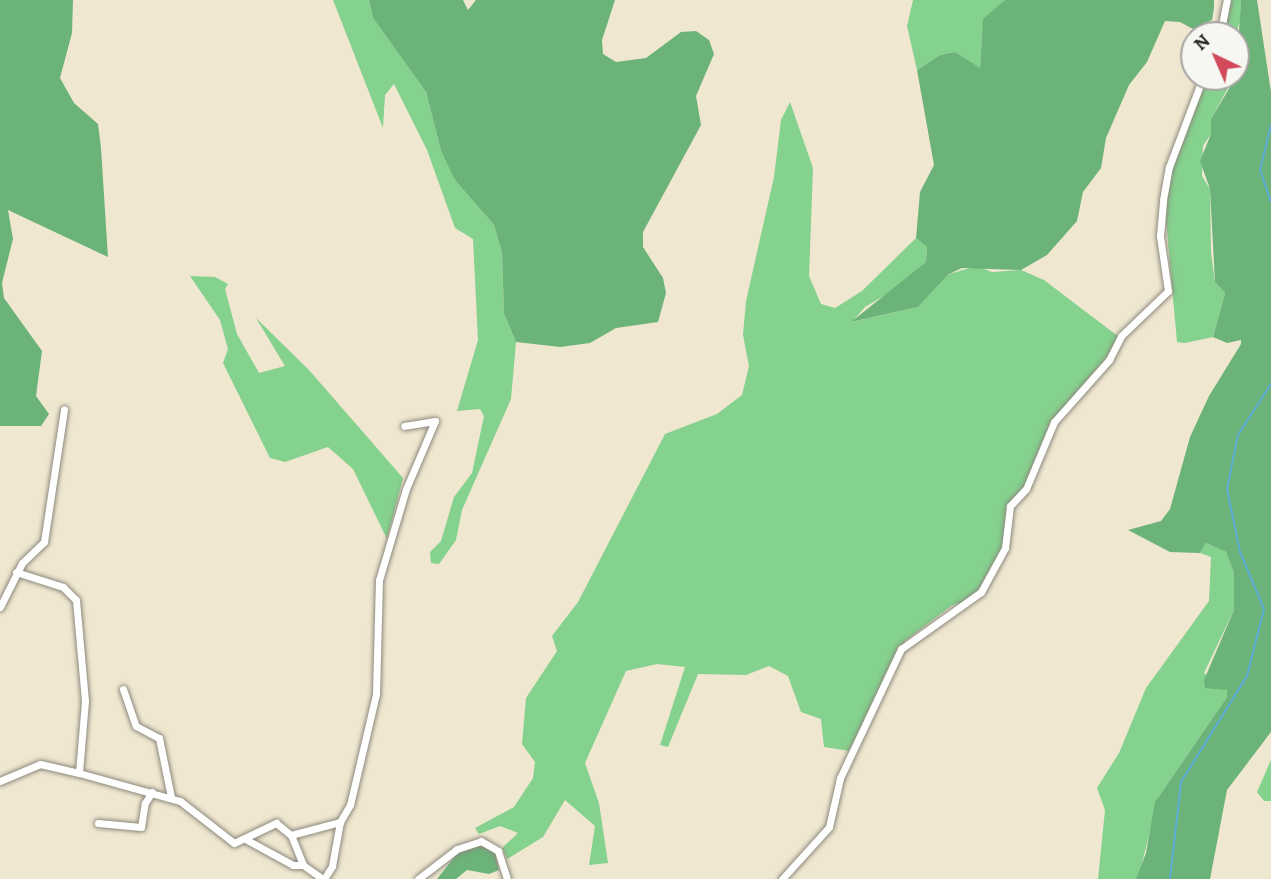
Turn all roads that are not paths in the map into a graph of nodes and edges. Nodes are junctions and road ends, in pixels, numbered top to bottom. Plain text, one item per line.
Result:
1 (1227, 0) edge
2 (1223, 21) edge
3 (1198, 91) edge
4 (64, 409) dead end
5 (404, 426) dead end
6 (16, 572) junction
7 (0, 607) edge
8 (123, 689) dead end
9 (79, 773) junction
10 (0, 781) edge
11 (152, 792) junction
12 (171, 797) junction
13 (98, 822) dead end
14 (340, 822) junction
15 (290, 835) junction
16 (247, 840) junction
17 (303, 865) junction
18 (323, 879) edge
19 (418, 879) edge
20 (507, 879) edge
21 (782, 879) edge

1 - 2 street
3 - 21 street
4 - 6 street
5 - 14 street
6 - 7 street
6 - 9 street
8 - 12 street
9 - 10 street
9 - 11 street
11 - 12 street
11 - 13 street
12 - 16 street
14 - 15 street
14 - 18 street
15 - 16 street
15 - 17 street
16 - 17 street
17 - 18 street
19 - 20 street

